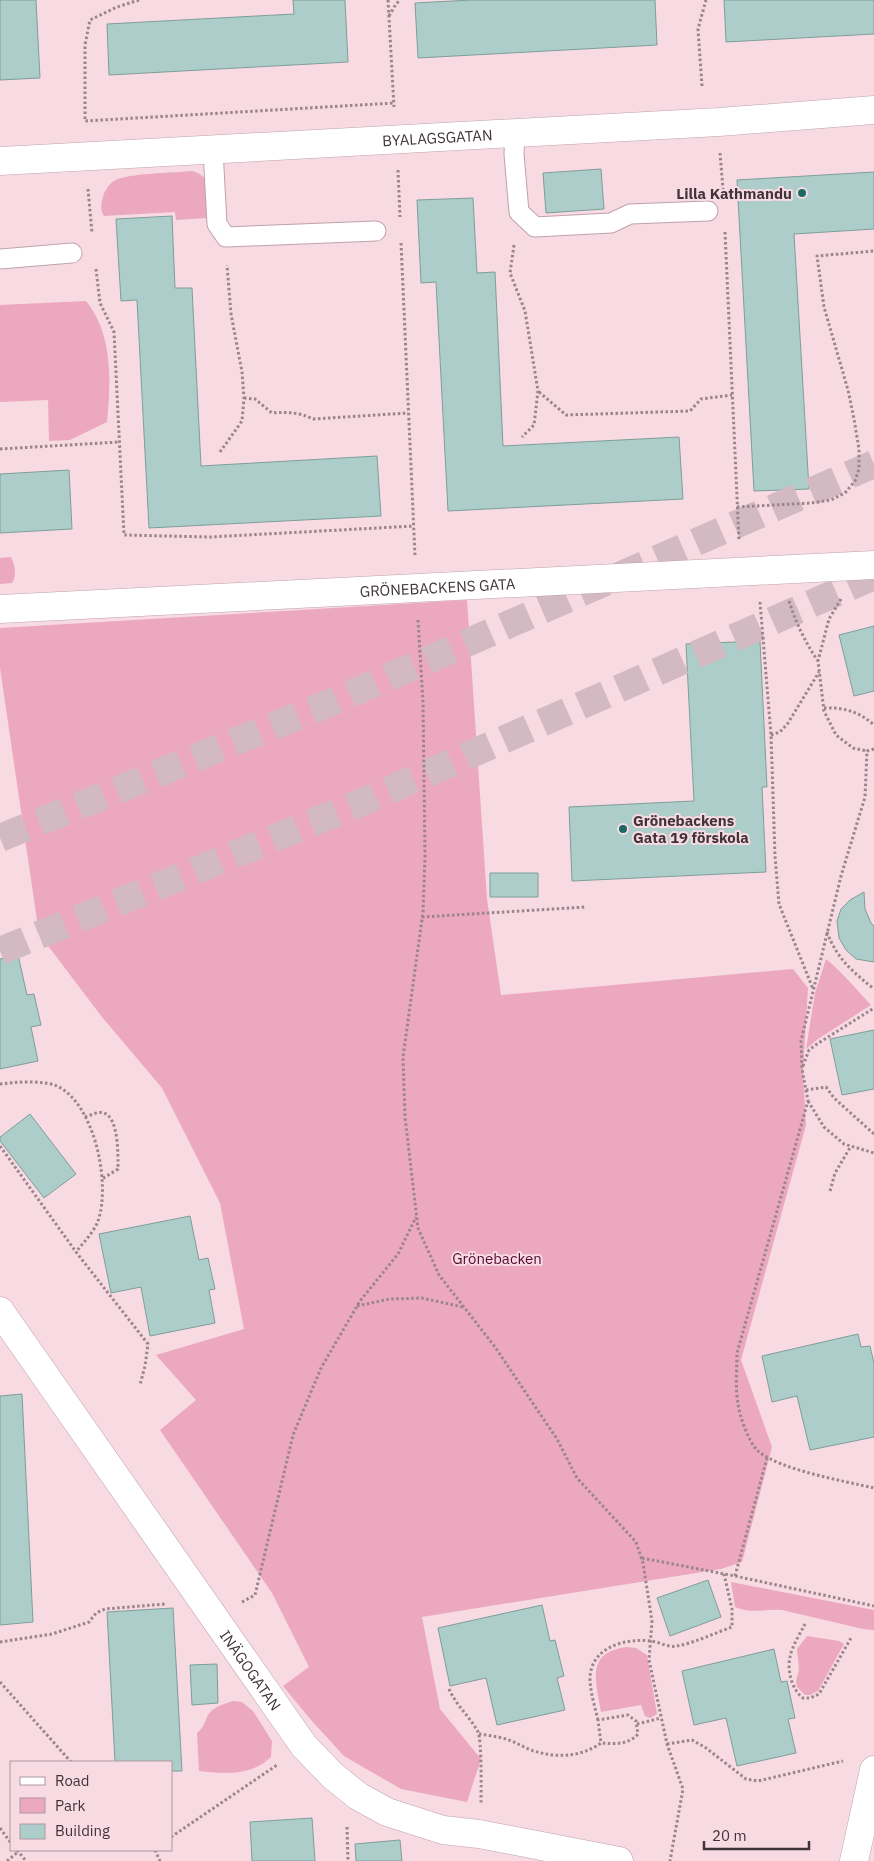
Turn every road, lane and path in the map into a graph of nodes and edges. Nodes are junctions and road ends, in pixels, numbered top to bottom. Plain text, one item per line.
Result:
1 (139, 0) edge
2 (388, 0) edge
3 (400, 0) edge
4 (706, 0) edge
5 (389, 17) junction
6 (702, 86) dead end
7 (394, 103) junction
8 (874, 110) edge
9 (515, 132) junction
10 (396, 139) junction
11 (213, 150) junction
12 (720, 152) dead end
13 (0, 161) edge
14 (88, 184) dead end
15 (723, 191) dead end
16 (708, 211) dead end
17 (519, 212) junction
18 (400, 221) dead end
19 (725, 230) dead end
20 (376, 231) dead end
21 (92, 235) dead end
22 (226, 237) junction
23 (401, 240) dead end
24 (874, 251) edge
25 (72, 253) dead end
26 (0, 259) edge
27 (95, 260) dead end
28 (538, 392) junction
29 (732, 395) junction
30 (244, 398) junction
31 (408, 413) junction
32 (522, 437) dead end
33 (119, 442) junction
34 (0, 449) edge
35 (220, 452) dead end
36 (737, 507) junction
37 (414, 526) junction
38 (867, 565) edge
39 (759, 570) junction
40 (417, 588) junction
41 (0, 609) edge
42 (818, 661) junction
43 (820, 672) junction
44 (824, 708) junction
45 (874, 725) edge
46 (771, 734) junction
47 (874, 749) edge
48 (867, 751) junction
49 (586, 907) dead end
50 (422, 917) junction
51 (827, 932) junction
52 (813, 989) junction
53 (874, 990) edge
54 (874, 1008) edge
55 (802, 1068) junction
56 (0, 1084) edge
57 (806, 1090) junction
58 (808, 1101) junction
59 (85, 1117) junction
60 (874, 1134) edge
61 (0, 1146) edge
62 (851, 1146) junction
63 (874, 1154) edge
64 (102, 1179) junction
65 (830, 1191) dead end
66 (416, 1216) junction
67 (76, 1252) junction
68 (357, 1306) junction
69 (464, 1307) junction
70 (0, 1311) edge
71 (140, 1385) dead end
72 (767, 1458) junction
73 (874, 1488) edge
74 (642, 1558) junction
75 (724, 1574) junction
76 (735, 1576) junction
77 (168, 1603) dead end
78 (239, 1604) dead end
79 (874, 1606) edge
80 (805, 1624) dead end
81 (851, 1638) dead end
82 (651, 1641) junction
83 (0, 1642) edge
84 (0, 1682) edge
85 (449, 1689) dead end
86 (661, 1718) junction
87 (598, 1720) junction
88 (637, 1724) junction
89 (479, 1734) junction
90 (602, 1743) junction
91 (666, 1744) junction
92 (304, 1746) junction
93 (844, 1760) dead end
94 (70, 1761) edge
95 (874, 1770) edge
96 (346, 1821) dead end
97 (868, 1821) edge
98 (0, 1828) edge
99 (479, 1834) junction
100 (172, 1836) edge
101 (10, 1841) edge
102 (18, 1851) edge
103 (7, 1861) edge
104 (26, 1861) edge
105 (348, 1861) edge
106 (619, 1861) edge
107 (670, 1861) edge
108 (854, 1861) edge

1 - 7 path
2 - 5 path
3 - 5 path
4 - 6 path
5 - 7 path
7 - 10 path
8 - 9 street, BYALAGSGATAN
9 - 10 street, BYALAGSGATAN
9 - 17 lane
10 - 11 street, BYALAGSGATAN
10 - 18 path
11 - 13 street, BYALAGSGATAN
11 - 22 lane
12 - 15 path
14 - 21 path
16 - 17 lane
17 - 28 path
19 - 29 path
20 - 22 lane
22 - 30 path
23 - 31 path
24 - 36 path
25 - 26 lane
27 - 33 path
28 - 29 path
28 - 32 path
29 - 36 path
30 - 31 path
30 - 35 path
31 - 37 path
33 - 34 path
33 - 37 path
36 - 39 path
37 - 40 path
38 - 39 street, GRÖNEBACKENS GATA
38 - 42 path
39 - 40 street, GRÖNEBACKENS GATA
39 - 42 path
39 - 46 path
40 - 41 street, GRÖNEBACKENS GATA
40 - 50 path
42 - 43 path
43 - 44 path
43 - 46 path
44 - 45 path
44 - 48 path
46 - 52 path
47 - 48 path
48 - 51 path
49 - 50 path
50 - 66 path
51 - 52 path
51 - 53 path
52 - 55 path
54 - 55 path
55 - 57 path
56 - 59 path
57 - 58 path
57 - 60 path
58 - 62 path
58 - 72 path
59 - 64 path
59 - 64 path
61 - 67 path
62 - 63 path
62 - 65 path
64 - 67 path
66 - 68 path
66 - 69 path
67 - 71 path
68 - 69 path
68 - 78 path
69 - 74 path
70 - 92 street, INÄGOGATAN
72 - 73 path
72 - 76 path
74 - 75 path
74 - 82 path
75 - 76 path
75 - 82 path
76 - 79 path
77 - 83 path
80 - 81 path
82 - 86 path
82 - 87 path
84 - 94 path
85 - 89 path
86 - 88 path
86 - 91 path
87 - 88 path
87 - 90 path
88 - 90 path
89 - 90 path
89 - 99 path
91 - 93 path
91 - 107 path
92 - 99 street, INÄGOGATAN
92 - 100 path
95 - 97 street
96 - 105 path
97 - 108 street
98 - 101 path
99 - 106 street, INÄGOGATAN
102 - 103 path
102 - 104 path

